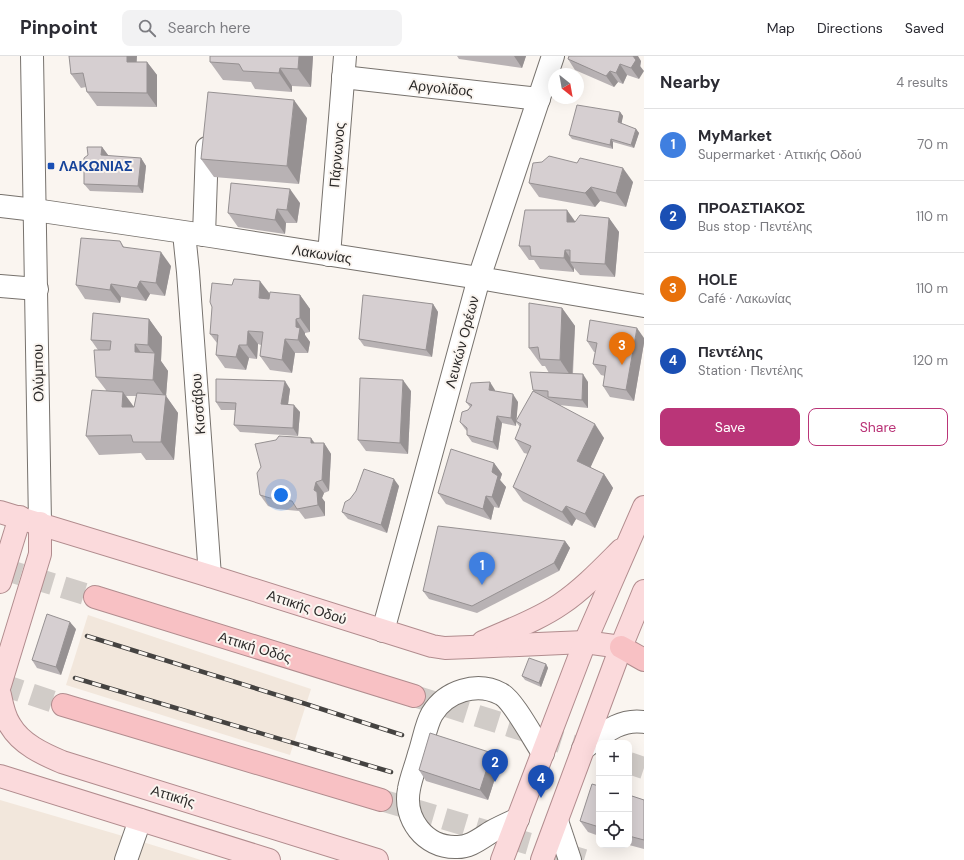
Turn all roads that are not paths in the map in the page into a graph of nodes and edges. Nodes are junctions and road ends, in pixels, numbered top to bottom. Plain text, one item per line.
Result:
1 (32, 56) edge
2 (553, 56) edge
3 (344, 66) edge
4 (539, 99) junction
5 (207, 148) edge
6 (0, 206) edge
7 (35, 210) junction
8 (194, 234) junction
9 (329, 255) junction
10 (479, 278) junction
11 (0, 286) edge
12 (37, 289) junction
13 (644, 306) edge
14 (644, 506) edge
15 (20, 517) edge
16 (629, 542) junction
17 (210, 576) junction
18 (0, 582) edge
19 (644, 591) edge
20 (96, 597) tunnel mouth
21 (383, 631) junction
22 (585, 642) junction
23 (471, 647) junction
24 (621, 647) junction
25 (644, 660) edge
26 (0, 685) edge
27 (0, 695) edge
28 (414, 696) tunnel mouth
29 (63, 705) tunnel mouth
30 (644, 722) edge
31 (583, 749) junction
32 (543, 753) junction
33 (0, 776) edge
34 (151, 789) junction
35 (381, 800) tunnel mouth
36 (518, 819) junction
37 (140, 820) junction
38 (557, 821) junction
39 (126, 860) edge
40 (269, 860) edge
41 (377, 860) edge
42 (502, 860) edge
43 (542, 860) edge
44 (570, 860) edge

1 - 7 street, Ολύμπου
2 - 4 street, Λευκών Ορέων
3 - 4 street, Αργολίδος
3 - 9 street, Πάρνωνος
4 - 10 street, Λευκών Ορέων
5 - 8 street, Κισσάβου
6 - 7 street, Λακωνίας
7 - 8 street, Λακωνίας
7 - 12 street, Ολύμπου
8 - 9 street, Λακωνίας
8 - 17 street, Κισσάβου
9 - 10 street, Λακωνίας
10 - 13 street, Λακωνίας
10 - 21 street, Λευκών Ορέων
11 - 12 street
12 - 15 street, Ολύμπου
14 - 16 main road
15 - 17 main road, Αττικής Οδού
15 - 18 main road
15 - 26 main road, Ολύμπου
16 - 22 main road
16 - 23 main road
17 - 21 main road, Αττικής Οδού
19 - 24 main road
20 - 28 highway, Αττική Οδός
21 - 23 main road, Αττικής Οδού
22 - 23 main road, Αττικής Οδού
22 - 24 main road, Αττικής Οδού
22 - 32 main road
24 - 25 highway
24 - 31 main road
27 - 34 main road, Αττικής
29 - 35 highway
30 - 31 street
31 - 38 main road
32 - 36 main road
32 - 36 street
33 - 37 main road
34 - 37 main road
34 - 41 main road, Αττικής
36 - 42 main road
37 - 39 street
37 - 40 main road
38 - 43 main road
38 - 44 street

